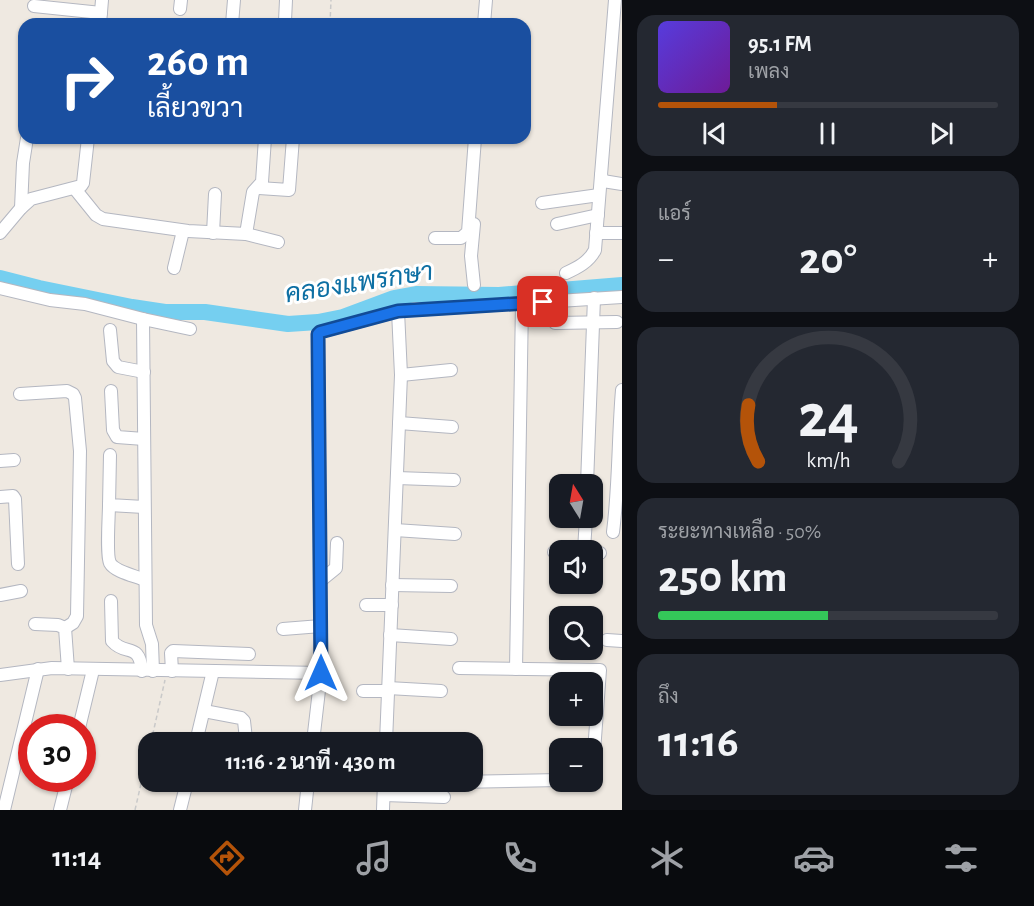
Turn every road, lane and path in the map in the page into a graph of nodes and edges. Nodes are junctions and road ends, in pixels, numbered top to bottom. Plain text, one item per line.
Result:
1 (234, 0) edge
2 (286, 0) edge
3 (332, 0) edge
4 (486, 0) edge
5 (615, 0) edge
6 (34, 6) dead end
7 (101, 12) edge
8 (232, 18) edge
9 (285, 18) edge
10 (330, 18) edge
11 (484, 18) edge
12 (26, 144) edge
13 (87, 144) edge
14 (265, 144) edge
15 (293, 144) edge
16 (475, 144) edge
17 (600, 175) junction
18 (621, 184) edge
19 (259, 188) junction
20 (75, 189) junction
21 (214, 194) dead end
22 (599, 195) junction
23 (542, 203) dead end
24 (470, 205) junction
25 (21, 208) junction
26 (598, 215) junction
27 (557, 224) dead end
28 (183, 231) junction
29 (0, 233) edge
30 (213, 233) junction
31 (596, 233) junction
32 (621, 233) edge
33 (246, 234) junction
34 (435, 238) dead end
35 (278, 242) dead end
36 (174, 268) dead end
37 (566, 273) dead end
38 (474, 285) dead end
39 (0, 288) edge
40 (621, 297) edge
41 (594, 298) junction
42 (522, 303) junction
43 (398, 311) junction
44 (142, 319) junction
45 (594, 322) junction
46 (617, 322) dead end
47 (555, 323) dead end
48 (190, 329) dead end
49 (111, 330) dead end
50 (451, 370) dead end
51 (144, 372) junction
52 (401, 375) junction
53 (621, 390) edge
54 (111, 391) dead end
55 (21, 394) dead end
56 (399, 423) junction
57 (452, 426) dead end
58 (620, 437) edge
59 (144, 439) junction
60 (110, 455) dead end
61 (620, 459) edge
62 (14, 460) dead end
63 (0, 461) edge
64 (587, 474) edge
65 (397, 478) junction
66 (454, 480) dead end
67 (0, 497) edge
68 (109, 505) junction
69 (144, 507) junction
70 (395, 530) junction
71 (613, 532) dead end
72 (455, 534) dead end
73 (337, 543) dead end
74 (18, 564) dead end
75 (145, 580) junction
76 (320, 581) junction
77 (392, 585) junction
78 (451, 586) dead end
79 (21, 591) dead end
80 (0, 595) edge
81 (111, 601) dead end
82 (366, 604) dead end
83 (392, 604) junction
84 (35, 624) dead end
85 (321, 626) junction
86 (65, 628) junction
87 (283, 629) dead end
88 (390, 635) junction
89 (451, 639) dead end
90 (607, 640) dead end
91 (621, 640) edge
92 (249, 654) dead end
93 (459, 668) dead end
94 (38, 669) junction
95 (68, 669) junction
96 (516, 669) junction
97 (93, 670) junction
98 (148, 671) junction
99 (170, 671) junction
100 (213, 672) junction
101 (321, 673) junction
102 (0, 675) edge
103 (388, 690) junction
104 (363, 691) dead end
105 (441, 691) dead end
106 (204, 711) junction
107 (82, 714) edge
108 (154, 732) edge
109 (199, 732) edge
110 (245, 732) edge
111 (314, 732) edge
112 (386, 732) edge
113 (595, 738) edge
114 (549, 780) edge
115 (483, 781) edge
116 (64, 792) edge
117 (139, 792) edge
118 (184, 792) edge
119 (307, 792) edge
120 (384, 795) joint
121 (444, 797) dead end
122 (4, 810) edge
123 (60, 810) edge
124 (135, 810) edge
125 (180, 810) edge
126 (305, 810) edge
127 (383, 810) edge

1 - 8 street
2 - 9 street
3 - 10 path
4 - 11 street
5 - 17 street
6 - 7 street
12 - 25 street
13 - 20 street
14 - 19 street
15 - 19 street
16 - 24 street
17 - 18 street
17 - 22 street
19 - 33 street
20 - 25 street
20 - 28 street
21 - 30 street
22 - 23 street
22 - 26 street
24 - 34 street
24 - 38 street
25 - 29 street
26 - 27 street
26 - 31 street
28 - 30 street
28 - 36 street
30 - 33 street
31 - 32 street
31 - 37 street
33 - 35 street
39 - 44 street
40 - 41 street
41 - 42 street
41 - 45 street
42 - 43 street
42 - 96 street
43 - 52 street
43 - 76 street
44 - 48 street
44 - 51 street
45 - 46 street
45 - 47 street
45 - 64 street
49 - 51 street
50 - 52 street
51 - 59 street
52 - 56 street
53 - 58 street
54 - 59 street
55 - 86 street
56 - 57 street
56 - 65 street
58 - 61 street
59 - 69 street
60 - 68 street
61 - 71 street
62 - 63 street
65 - 66 street
65 - 70 street
67 - 74 street
68 - 69 street
68 - 75 street
69 - 75 street
70 - 72 street
70 - 77 street
73 - 76 street
75 - 98 street
76 - 85 street
77 - 78 street
77 - 83 street
79 - 80 street
81 - 98 street
82 - 83 street
83 - 88 street
84 - 86 street
85 - 87 street
85 - 101 street
86 - 95 street
88 - 89 street
88 - 103 street
90 - 91 street
92 - 99 street
93 - 96 street
94 - 95 street
94 - 102 street
94 - 122 street
95 - 97 street
96 - 113 street
97 - 98 street
97 - 107 street
98 - 99 street
99 - 100 street
99 - 108 path
100 - 101 street
100 - 106 street
101 - 111 street
103 - 104 street
103 - 105 street
103 - 112 street
106 - 109 street
106 - 110 street
114 - 115 street
116 - 123 street
117 - 124 path
118 - 125 street
119 - 126 street
120 - 121 street
120 - 127 street

